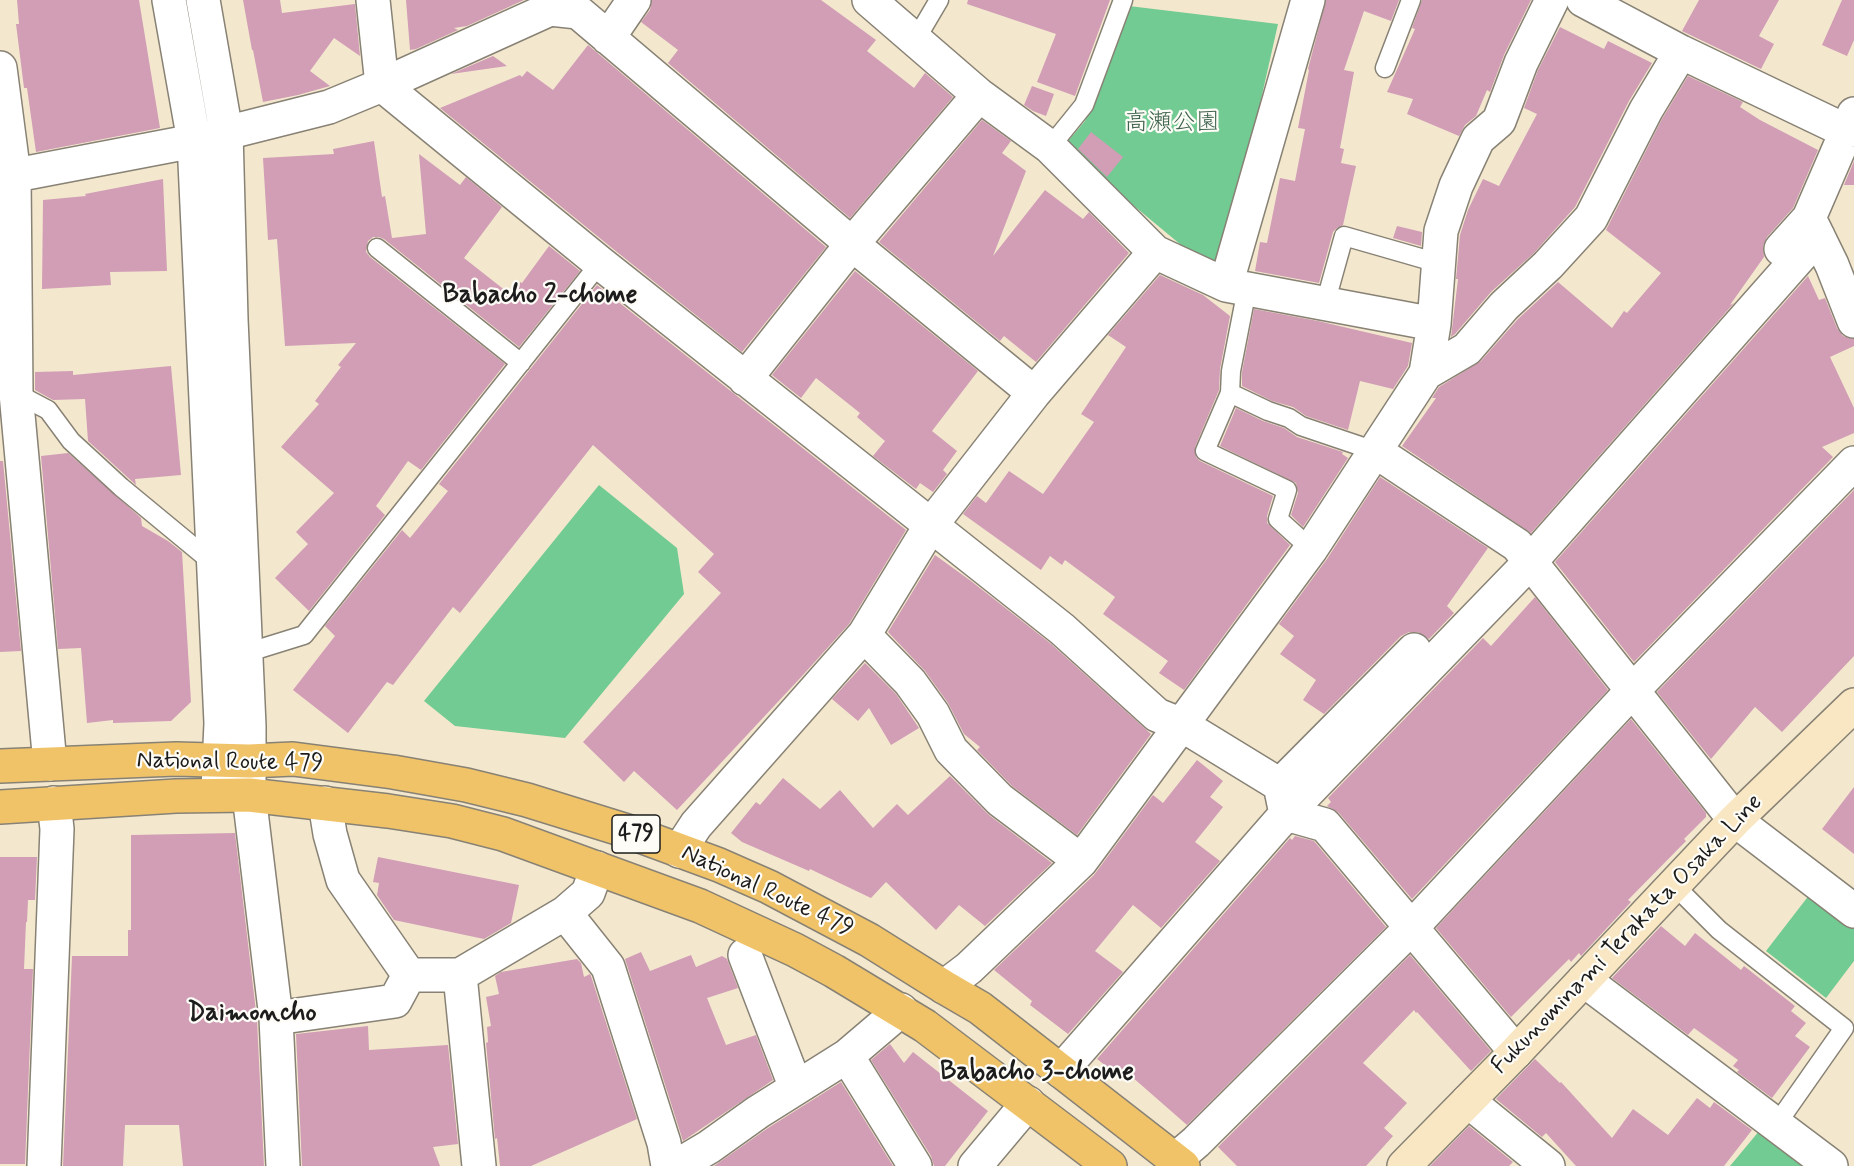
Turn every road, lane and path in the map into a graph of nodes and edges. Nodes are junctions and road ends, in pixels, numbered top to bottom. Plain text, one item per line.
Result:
1 (170, 0) edge
2 (203, 0) edge
3 (373, 0) edge
4 (634, 0) edge
5 (869, 0) edge
6 (939, 0) edge
7 (1123, 0) edge
8 (1308, 0) edge
9 (1411, 0) edge
10 (1552, 0) edge
11 (1582, 0) edge
12 (608, 38) junction
13 (916, 39) junction
14 (1681, 52) junction
15 (0, 68) edge
16 (1385, 68) dead end
17 (382, 85) junction
18 (979, 95) junction
19 (1851, 125) edge
20 (226, 132) junction
21 (194, 141) junction
22 (1050, 147) junction
23 (7, 176) edge
24 (1813, 227) junction
25 (852, 244) junction
26 (377, 248) dead end
27 (1155, 252) junction
28 (600, 263) junction
29 (1438, 263) junction
30 (1843, 264) edge
31 (1237, 287) junction
32 (1325, 304) junction
33 (1854, 321) edge
34 (1434, 324) junction
35 (521, 363) junction
36 (1426, 373) junction
37 (745, 379) junction
38 (8, 389) edge
39 (1034, 393) junction
40 (1230, 393) junction
41 (1375, 451) junction
42 (1854, 463) edge
43 (931, 525) junction
44 (1311, 549) junction
45 (1524, 554) junction
46 (213, 562) junction
47 (864, 635) junction
48 (246, 653) junction
49 (1632, 691) junction
50 (1854, 705) edge
51 (1182, 725) junction
52 (234, 760) junction
53 (50, 764) junction
54 (0, 766) edge
55 (234, 795) junction
56 (1283, 800) junction
57 (54, 803) junction
58 (325, 803) junction
59 (0, 807) edge
60 (1735, 820) junction
61 (679, 851) junction
62 (1081, 861) junction
63 (597, 868) junction
64 (1674, 885) junction
65 (1854, 911) edge
66 (565, 913) junction
67 (1411, 928) junction
68 (745, 956) dead end
69 (410, 975) junction
70 (460, 975) junction
71 (1584, 980) junction
72 (944, 987) junction
73 (901, 1010) junction
74 (276, 1018) junction
75 (1516, 1052) junction
76 (847, 1056) junction
77 (1061, 1071) junction
78 (796, 1088) junction
79 (1468, 1101) junction
80 (1028, 1103) junction
81 (1776, 1125) junction
82 (1179, 1163) edge
83 (44, 1166) edge
84 (283, 1166) edge
85 (479, 1166) edge
86 (668, 1166) edge
87 (677, 1166) edge
88 (915, 1166) edge
89 (975, 1166) edge
90 (1110, 1166) edge
91 (1404, 1166) edge
92 (1548, 1166) edge
93 (1830, 1166) edge

1 - 21 street
2 - 20 street
3 - 17 street
4 - 12 street
5 - 13 street
6 - 13 lane
7 - 22 lane
8 - 31 street
9 - 16 lane
10 - 29 street
11 - 14 street
12 - 17 street
12 - 25 street
13 - 18 street
14 - 19 street
14 - 36 street
15 - 23 street
17 - 20 street
17 - 28 street
18 - 22 street
18 - 25 street
19 - 24 street
20 - 21 street
20 - 48 street
21 - 23 street
21 - 46 street
22 - 27 street
23 - 38 street
24 - 30 street
24 - 45 street
25 - 37 street
25 - 39 street
26 - 35 lane
27 - 31 street
27 - 39 street
28 - 35 lane
28 - 37 street
29 - 32 lane
29 - 34 street
30 - 33 street
31 - 32 street
31 - 40 lane
32 - 34 street
34 - 36 street
35 - 48 lane
36 - 41 street
37 - 43 street
38 - 46 lane
38 - 53 street
39 - 43 street
40 - 41 lane
40 - 44 lane
41 - 44 street
41 - 45 street
42 - 49 street
43 - 47 street
43 - 51 street
44 - 51 street
45 - 49 street
45 - 56 street
46 - 52 street
47 - 61 street
47 - 62 street
48 - 52 street
49 - 60 street
49 - 67 street
50 - 60 main road, Fukunominami Terakata Osaka Line
51 - 56 street
51 - 62 street
52 - 53 highway, National Route 479 / 479
52 - 55 street
52 - 61 highway, National Route 479 / 479
53 - 54 highway, National Route 479 / 479
55 - 57 highway, National Route 479 / 479
55 - 58 highway, National Route 479 / 479
55 - 74 street
56 - 67 street
56 - 77 street
57 - 59 highway, National Route 479 / 479
57 - 83 street
58 - 63 highway, National Route 479 / 479
58 - 69 street
60 - 64 main road, Fukunominami Terakata Osaka Line
60 - 65 street
61 - 72 highway, National Route 479 / 479
62 - 72 street
63 - 66 street
63 - 73 highway, National Route 479 / 479
64 - 71 main road, Fukunominami Terakata Osaka Line
64 - 81 lane
66 - 70 street
66 - 86 street
67 - 75 street
67 - 82 street
68 - 78 street
69 - 70 street
69 - 74 street
70 - 85 street
71 - 75 main road, Fukunominami Terakata Osaka Line
71 - 81 street
72 - 77 highway, National Route 479 / 479
73 - 76 street
73 - 80 highway, National Route 479 / 479
74 - 84 street
75 - 79 main road, Fukunominami Terakata Osaka Line
76 - 78 street
76 - 88 street
77 - 82 highway, National Route 479 / 479
78 - 87 street
79 - 91 main road, Fukunominami Terakata Osaka Line
79 - 92 street
80 - 89 street
80 - 90 highway, National Route 479 / 479
81 - 93 street

